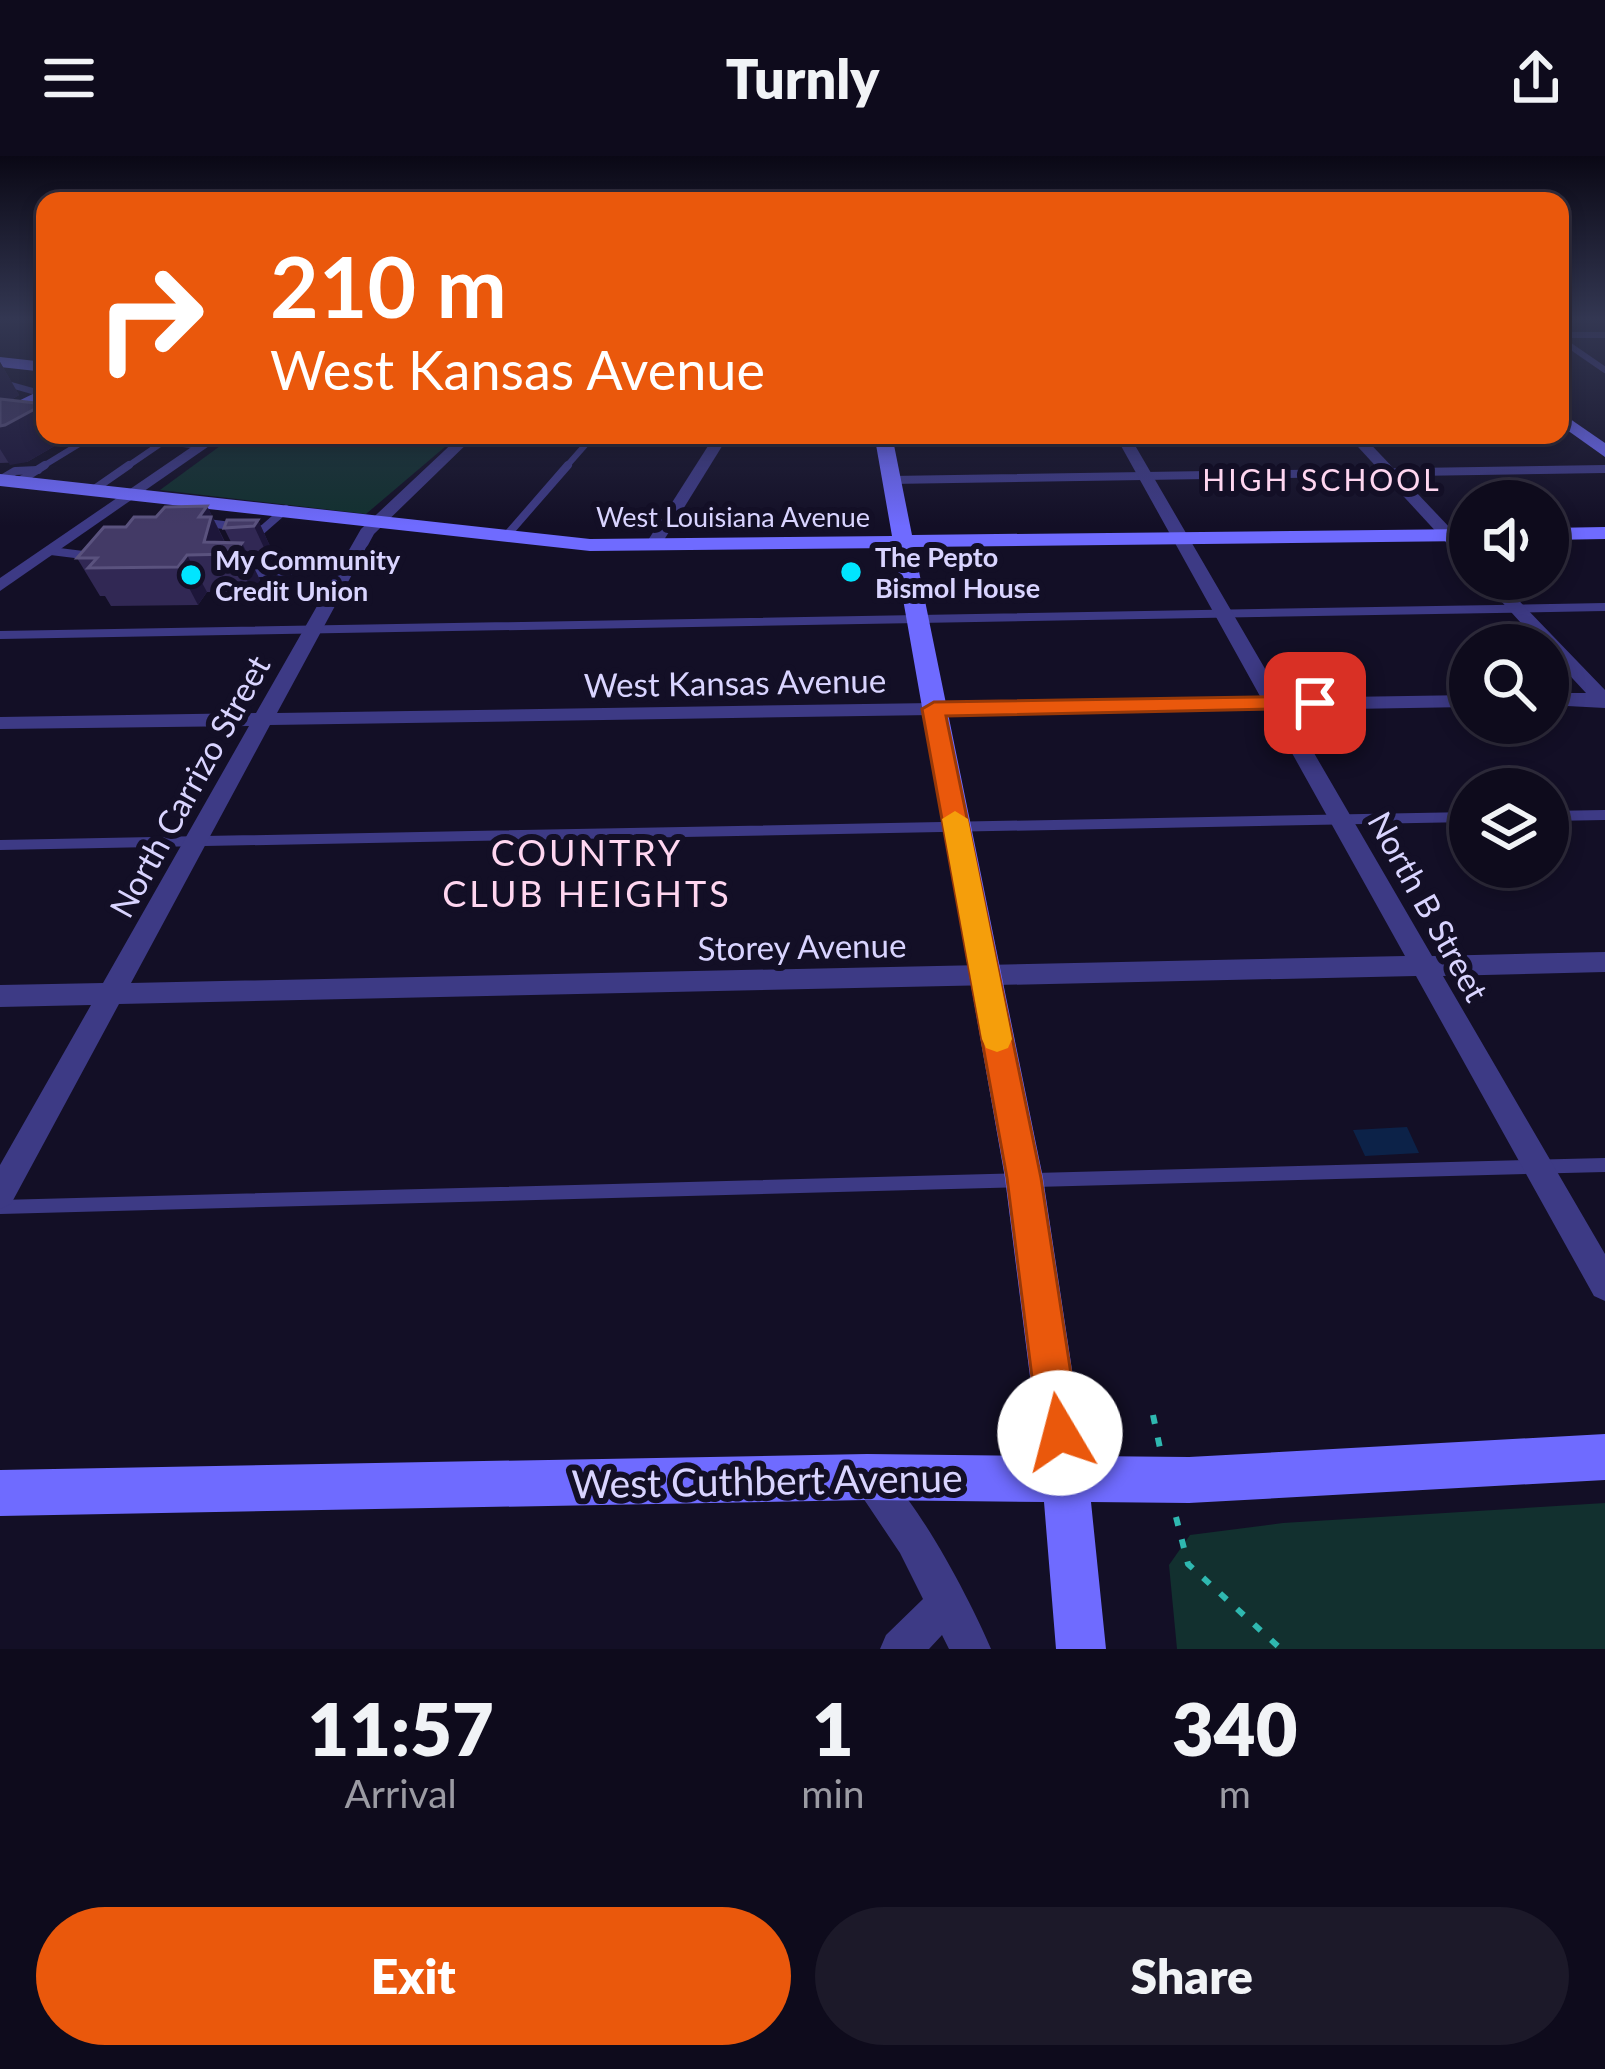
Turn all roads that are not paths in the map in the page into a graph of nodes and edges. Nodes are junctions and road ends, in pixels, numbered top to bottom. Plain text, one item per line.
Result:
1 (1569, 418) edge
2 (1605, 418) edge
3 (1569, 424) edge
4 (80, 444) edge
5 (161, 444) edge
6 (184, 444) edge
7 (206, 444) edge
8 (460, 444) edge
9 (586, 444) edge
10 (716, 444) edge
11 (884, 444) edge
12 (1127, 444) edge
13 (1363, 444) edge
14 (203, 446) junction
15 (1605, 452) edge
16 (1605, 470) edge
17 (1389, 472) junction
18 (7, 476) edge
19 (1146, 476) junction
20 (890, 480) junction
21 (93, 490) junction
22 (134, 494) junction
23 (286, 509) junction
24 (177, 520) edge
25 (381, 520) junction
26 (262, 530) junction
27 (1605, 533) edge
28 (1569, 534) edge
29 (506, 535) junction
30 (1448, 535) joint
31 (1181, 538) junction
32 (250, 541) edge
33 (901, 542) junction
34 (653, 545) junction
35 (51, 551) junction
36 (102, 557) edge
37 (348, 568) junction
38 (229, 574) edge
39 (0, 586) edge
40 (1509, 600) edge
41 (1605, 607) edge
42 (1517, 609) junction
43 (1225, 614) junction
44 (916, 619) junction
45 (313, 630) junction
46 (0, 635) edge
47 (1569, 700) edge
48 (1604, 700) edge
49 (1449, 701) edge
50 (1276, 704) junction
51 (934, 709) junction
52 (264, 719) junction
53 (0, 723) edge
54 (1605, 815) edge
55 (1569, 816) edge
56 (1449, 817) edge
57 (1341, 819) junction
58 (957, 828) junction
59 (196, 842) junction
60 (0, 845) edge
61 (1605, 962) edge
62 (1424, 965) junction
63 (985, 975) junction
64 (112, 994) junction
65 (0, 996) edge
66 (1605, 1165) edge
67 (1538, 1166) junction
68 (1024, 1178) junction
69 (1, 1193) edge
70 (1605, 1285) edge
71 (1605, 1457) edge
72 (1065, 1476) junction
73 (867, 1477) junction
74 (0, 1492) edge
75 (947, 1604) junction
76 (900, 1649) edge
77 (971, 1649) edge
78 (1081, 1649) edge

1 - 2 street
3 - 15 street
4 - 18 lane
5 - 21 lane
6 - 14 lane
7 - 14 street
8 - 25 street, North Carrizo Street
9 - 29 lane
10 - 34 street
11 - 20 street
12 - 19 street, North B Street
13 - 17 street
14 - 22 street
16 - 17 lane
17 - 19 lane
17 - 30 street
18 - 21 street, West Louisiana Avenue
19 - 20 lane
19 - 31 street, North B Street
20 - 33 street
21 - 22 street, West Louisiana Avenue
22 - 23 street, West Louisiana Avenue
22 - 35 street
23 - 25 street, West Louisiana Avenue
23 - 26 lane
24 - 26 lane
25 - 29 street, West Louisiana Avenue
25 - 37 street, North Carrizo Street
26 - 32 lane
27 - 28 street
29 - 34 street, West Louisiana Avenue
30 - 31 street, West Louisiana Avenue
31 - 33 street, West Louisiana Avenue
31 - 43 street, North B Street
33 - 34 street, West Louisiana Avenue
33 - 44 street
35 - 36 lane
35 - 39 street
37 - 38 lane
37 - 45 street, North Carrizo Street
40 - 42 street
41 - 42 lane
42 - 43 lane
42 - 48 street
43 - 44 lane
43 - 50 street, North B Street
44 - 45 lane
44 - 51 street
45 - 46 lane
45 - 52 street, North Carrizo Street
47 - 48 street
49 - 50 street, West Kansas Avenue
50 - 51 street, West Kansas Avenue
50 - 57 street, North B Street
51 - 52 street, West Kansas Avenue
51 - 58 street
52 - 53 street, West Kansas Avenue
52 - 59 street, North Carrizo Street
54 - 55 lane
56 - 57 lane
57 - 58 lane
57 - 62 street, North B Street
58 - 59 lane
58 - 63 street
59 - 60 lane
59 - 64 street, North Carrizo Street
61 - 62 street, Storey Avenue
62 - 63 street, Storey Avenue
62 - 67 street, North B Street
63 - 64 street, Storey Avenue
63 - 68 street
64 - 65 street, Storey Avenue
64 - 69 street, North Carrizo Street
66 - 67 lane
67 - 68 lane
67 - 70 street, North B Street
68 - 69 lane
68 - 72 street
71 - 72 street, West Cuthbert Avenue
72 - 73 street, West Cuthbert Avenue
72 - 78 street
73 - 74 street, West Cuthbert Avenue
73 - 75 street
75 - 76 street
75 - 77 street

